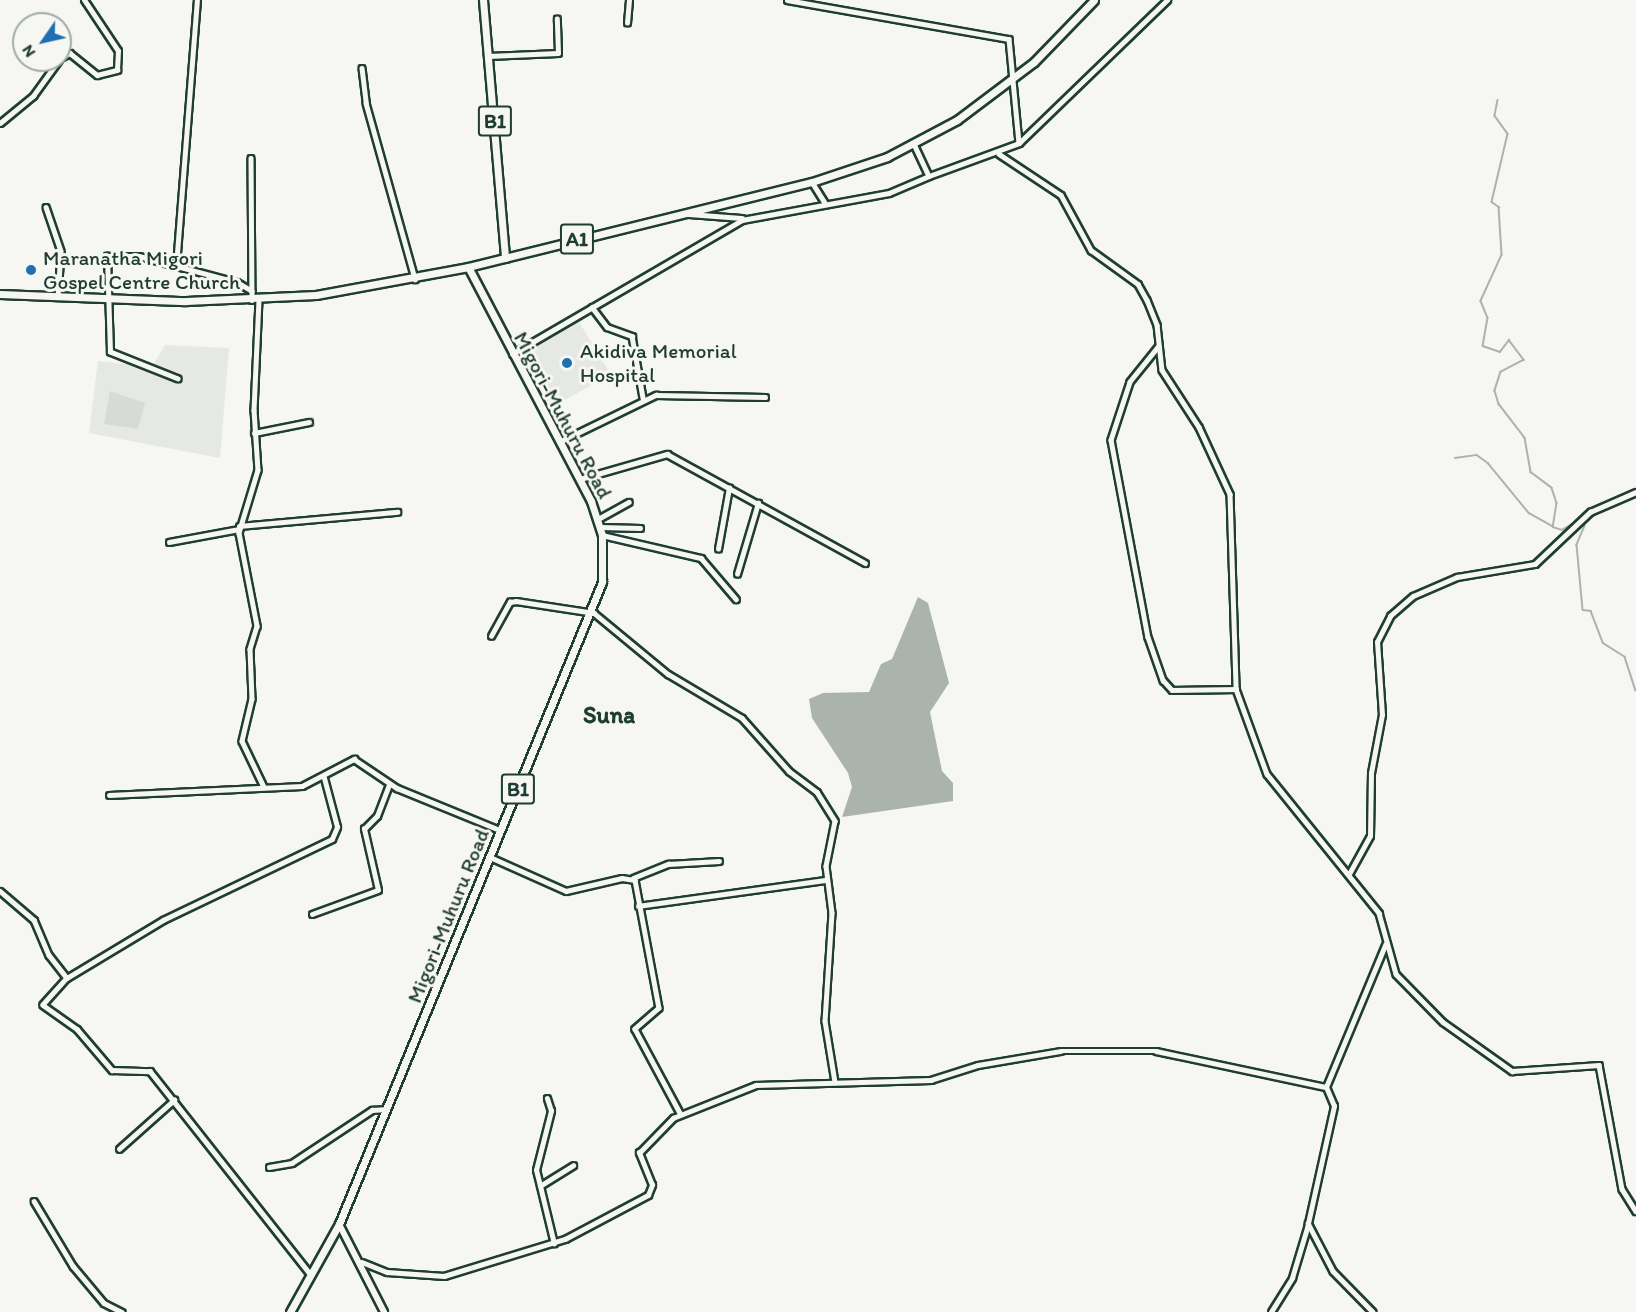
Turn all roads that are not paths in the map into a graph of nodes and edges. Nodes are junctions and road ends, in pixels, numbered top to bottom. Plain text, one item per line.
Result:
1 (84, 0) edge
2 (198, 0) edge
3 (483, 0) edge
4 (629, 0) edge
5 (787, 0) edge
6 (1094, 0) edge
7 (1167, 0) edge
8 (557, 19) dead end
9 (627, 23) dead end
10 (72, 54) edge
11 (488, 56) junction
12 (362, 68) dead end
13 (50, 72) edge
14 (1012, 81) junction
15 (0, 123) edge
16 (1019, 143) junction
17 (914, 144) junction
18 (999, 154) junction
19 (251, 158) dead end
20 (929, 176) junction
21 (812, 182) junction
22 (826, 204) junction
23 (46, 207) dead end
24 (687, 213) junction
25 (747, 218) junction
26 (509, 257) junction
27 (176, 266) junction
28 (468, 267) junction
29 (415, 279) junction
30 (252, 291) junction
31 (0, 294) edge
32 (58, 297) junction
33 (107, 298) junction
34 (256, 300) junction
35 (600, 302) junction
36 (592, 307) junction
37 (600, 312) junction
38 (1159, 346) junction
39 (512, 354) junction
40 (178, 379) dead end
41 (765, 397) dead end
42 (643, 398) junction
43 (309, 422) dead end
44 (254, 433) junction
45 (559, 442) junction
46 (580, 479) junction
47 (729, 488) junction
48 (1636, 492) edge
49 (629, 502) dead end
50 (758, 502) junction
51 (397, 512) dead end
52 (598, 519) junction
53 (239, 528) junction
54 (640, 528) dead end
55 (601, 531) junction
56 (170, 542) dead end
57 (718, 549) dead end
58 (865, 563) dead end
59 (737, 574) dead end
60 (736, 599) dead end
61 (594, 613) junction
62 (491, 636) dead end
63 (1236, 689) junction
64 (324, 778) junction
65 (389, 784) junction
66 (264, 787) junction
67 (109, 795) dead end
68 (500, 830) junction
69 (490, 857) junction
70 (718, 861) dead end
71 (1349, 874) junction
72 (633, 878) junction
73 (826, 880) junction
74 (0, 891) edge
75 (638, 906) junction
76 (312, 914) dead end
77 (1386, 943) junction
78 (67, 978) junction
79 (835, 1082) junction
80 (1326, 1087) junction
81 (547, 1099) dead end
82 (174, 1100) junction
83 (387, 1109) junction
84 (680, 1113) junction
85 (119, 1149) dead end
86 (573, 1165) dead end
87 (269, 1167) dead end
88 (540, 1186) junction
89 (34, 1201) dead end
90 (1636, 1211) edge
91 (1308, 1223) junction
92 (339, 1224) junction
93 (554, 1244) junction
94 (362, 1262) junction
95 (312, 1275) junction
96 (122, 1312) edge
97 (290, 1312) edge
98 (384, 1312) edge
99 (1271, 1312) edge
100 (1372, 1312) edge

1 - 10 street
2 - 27 street
3 - 11 highway, B1
4 - 9 street
5 - 14 street
6 - 14 highway, A1
7 - 16 street
8 - 11 street
11 - 26 highway, B1
12 - 29 street
13 - 15 street
14 - 16 street
14 - 17 highway, A1
16 - 18 street
17 - 20 street
17 - 21 highway, A1
18 - 20 street
18 - 38 street
19 - 30 street
20 - 22 street
21 - 22 street
21 - 24 highway, A1
22 - 25 street
23 - 32 street
24 - 25 street
24 - 26 highway, A1
25 - 35 street
26 - 28 highway, A1
27 - 30 street
27 - 33 street
28 - 29 highway, A1
28 - 39 highway, Migori-Muhuru Road / B1
29 - 34 highway, A1
30 - 34 street
31 - 32 highway, A1
32 - 33 highway, A1
33 - 34 highway, A1
33 - 40 street
34 - 44 street
35 - 36 street
35 - 37 street
36 - 37 street
36 - 39 street
37 - 42 street
38 - 63 street
38 - 63 street
39 - 45 highway, Migori-Muhuru Road / B1
41 - 42 street
42 - 45 street
43 - 44 street
44 - 53 street
45 - 46 highway, Migori-Muhuru Road / B1
46 - 47 street
46 - 52 highway, Migori-Muhuru Road / B1
47 - 50 street
47 - 57 street
48 - 71 street
49 - 52 street
50 - 58 street
50 - 59 street
51 - 53 street
52 - 55 highway, Migori-Muhuru Road / B1
53 - 56 street
53 - 66 street
54 - 55 street
55 - 60 street
55 - 61 highway, Migori-Muhuru Road / B1
61 - 62 street
61 - 68 highway, Migori-Muhuru Road / B1
61 - 73 street
63 - 71 street
64 - 65 street
64 - 66 street
64 - 78 street
65 - 68 street
65 - 76 street
66 - 67 street
68 - 69 highway, Migori-Muhuru Road / B1
69 - 72 street
69 - 83 highway, Migori-Muhuru Road / B1
70 - 72 street
71 - 77 street
72 - 75 street
73 - 75 street
73 - 79 street
74 - 78 street
75 - 84 street
77 - 80 street
77 - 90 street
78 - 82 street
79 - 80 street
79 - 84 street
80 - 91 street
81 - 88 street
82 - 85 street
82 - 95 street
83 - 87 street
83 - 92 highway, Migori-Muhuru Road / B1
84 - 93 street
86 - 88 street
88 - 93 street
89 - 96 street
91 - 99 street
91 - 100 street
92 - 94 main road
92 - 95 highway, Migori-Muhuru Road / B1
93 - 94 street
94 - 98 main road
95 - 97 highway, Migori-Muhuru Road / B1

